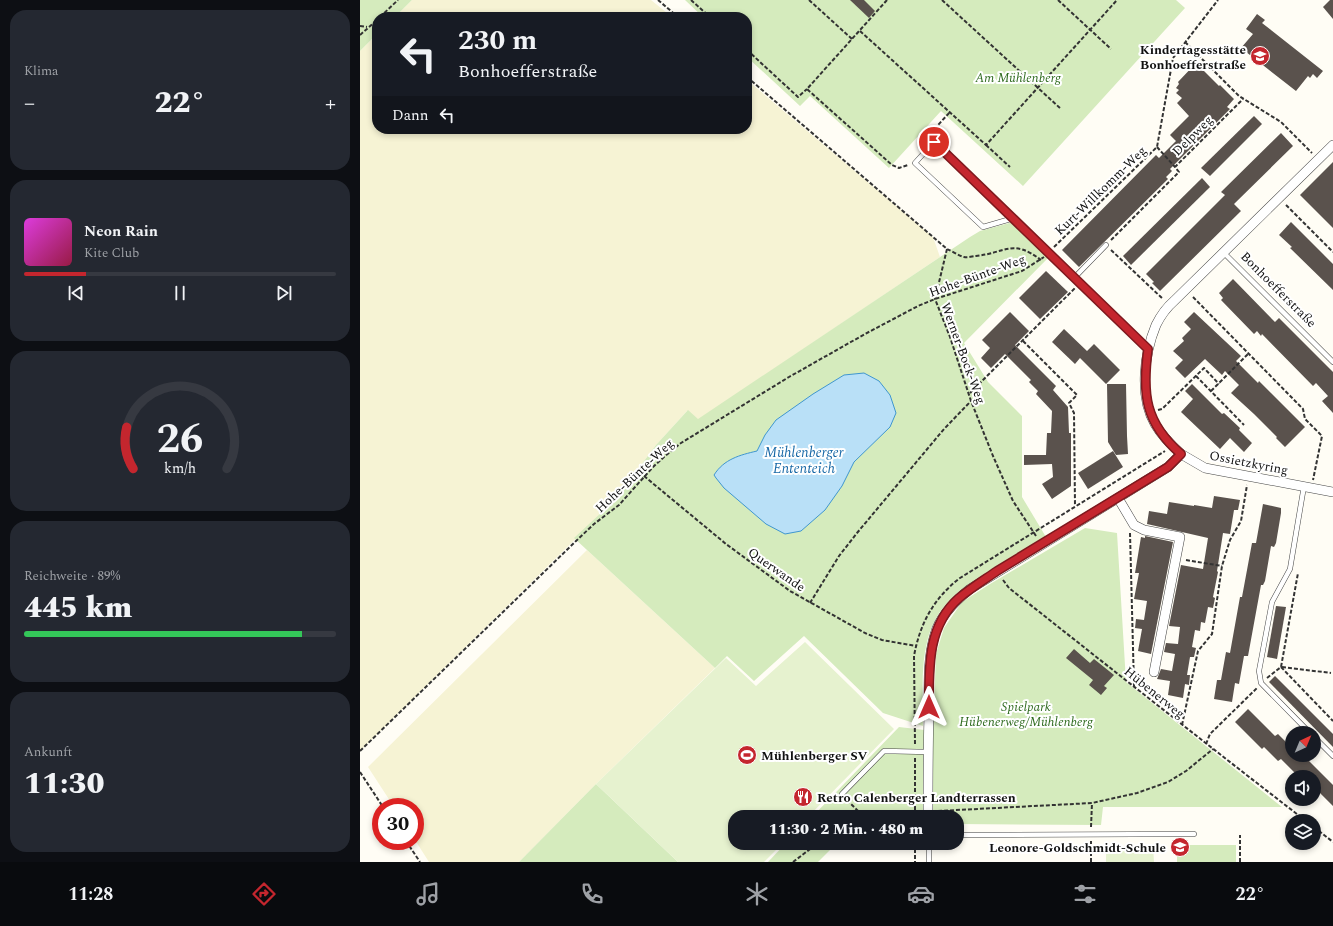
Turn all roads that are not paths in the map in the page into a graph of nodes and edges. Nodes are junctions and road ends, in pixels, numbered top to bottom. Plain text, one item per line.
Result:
1 (1333, 145) edge
2 (1014, 218) junction
3 (1106, 245) road end
4 (1224, 252) junction
5 (1074, 278) junction
6 (1148, 349) junction
7 (1333, 362) edge
8 (1181, 454) junction
9 (1308, 487) junction
10 (1333, 492) edge
11 (1118, 498) junction
12 (1154, 672) dead end
13 (1303, 726) edge
14 (1321, 744) edge
15 (928, 752) junction
16 (1333, 756) edge
17 (842, 794) road end
18 (928, 810) edge
19 (1194, 834) dead end
20 (964, 835) edge
21 (928, 850) edge
22 (929, 862) edge

1 - 4 street, Bonhoefferstraße
2 - 2 lane
2 - 5 lane
3 - 5 lane
4 - 6 street, Bonhoefferstraße
4 - 7 lane, Bonhoefferstraße
5 - 6 lane
6 - 8 street, Bonhoefferstraße
8 - 9 street, Ossietzkyring
8 - 11 street
9 - 10 street, Ossietzkyring
9 - 13 lane
11 - 12 street
11 - 15 street
14 - 16 lane
15 - 17 lane
15 - 18 street
19 - 20 lane
21 - 22 lane

